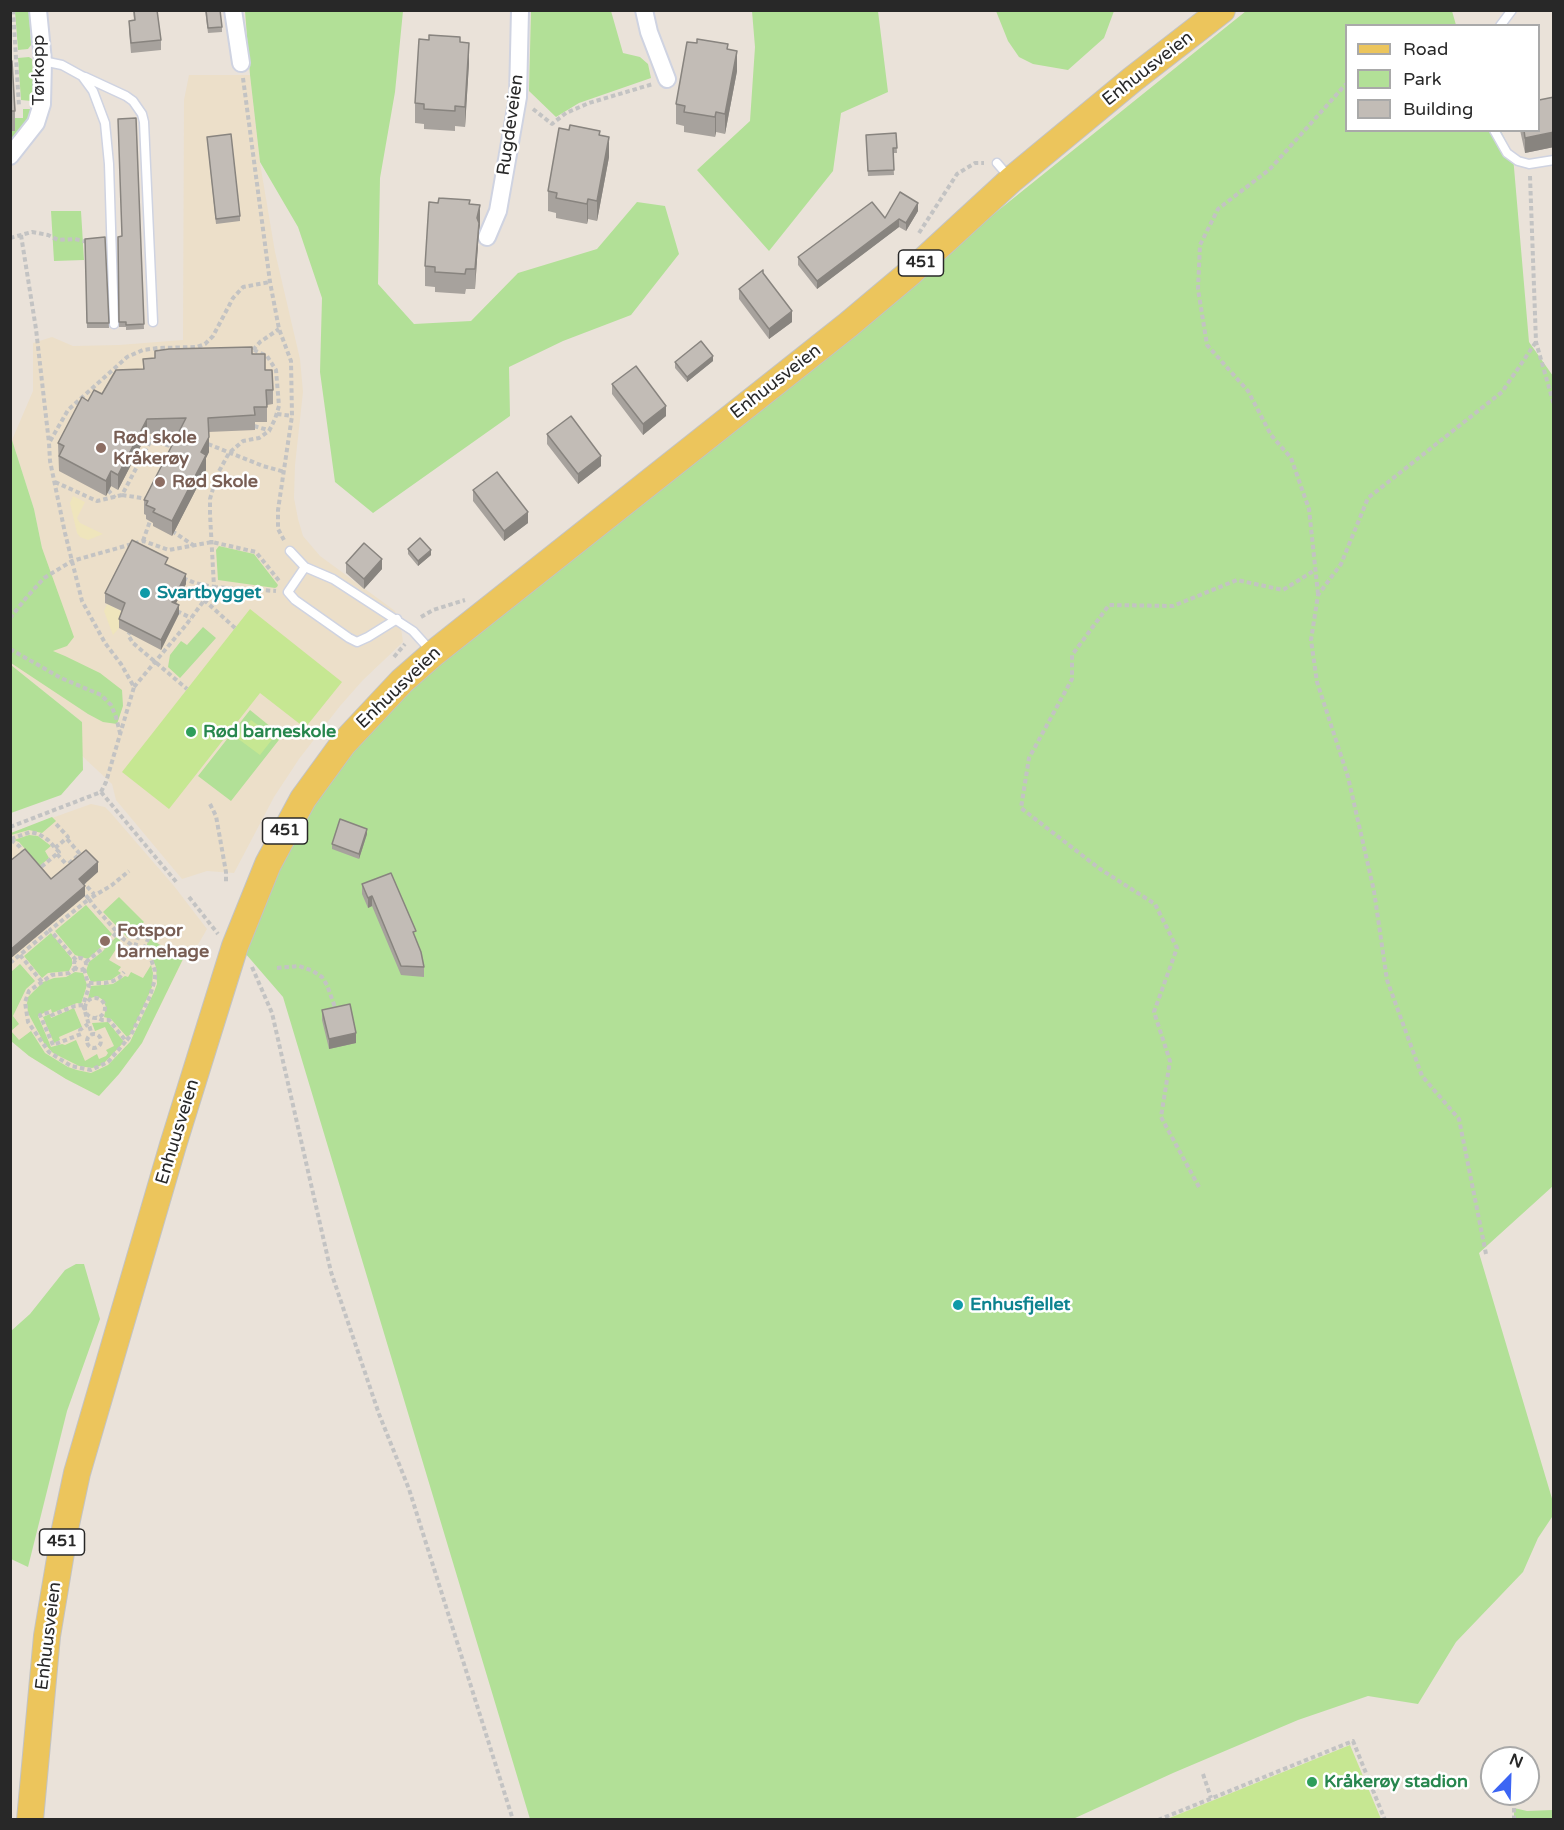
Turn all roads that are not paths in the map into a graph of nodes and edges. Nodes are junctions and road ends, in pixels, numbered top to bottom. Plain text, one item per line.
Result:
1 (38, 10) edge
2 (233, 10) edge
3 (520, 10) edge
4 (644, 10) edge
5 (1222, 10) edge
6 (1512, 10) edge
7 (1502, 24) edge
8 (43, 61) junction
9 (240, 63) road end
10 (82, 76) junction
11 (667, 79) road end
12 (1495, 132) edge
13 (10, 156) edge
14 (1554, 160) edge
15 (487, 237) dead end
16 (153, 322) dead end
17 (114, 324) dead end
18 (290, 551) road end
19 (305, 567) junction
20 (397, 619) junction
21 (434, 653) junction
22 (30, 1820) edge

1 - 8 street, Tørkopp
2 - 9 street
3 - 15 street, Rugdeveien
4 - 11 street
5 - 21 main road, Enhuusveien / 451
6 - 7 lane
8 - 10 lane
8 - 13 street, Tørkopp
10 - 16 lane
10 - 17 lane
12 - 14 lane
18 - 19 lane
19 - 20 lane
19 - 20 lane
20 - 21 lane
21 - 22 main road, Enhuusveien / 451

